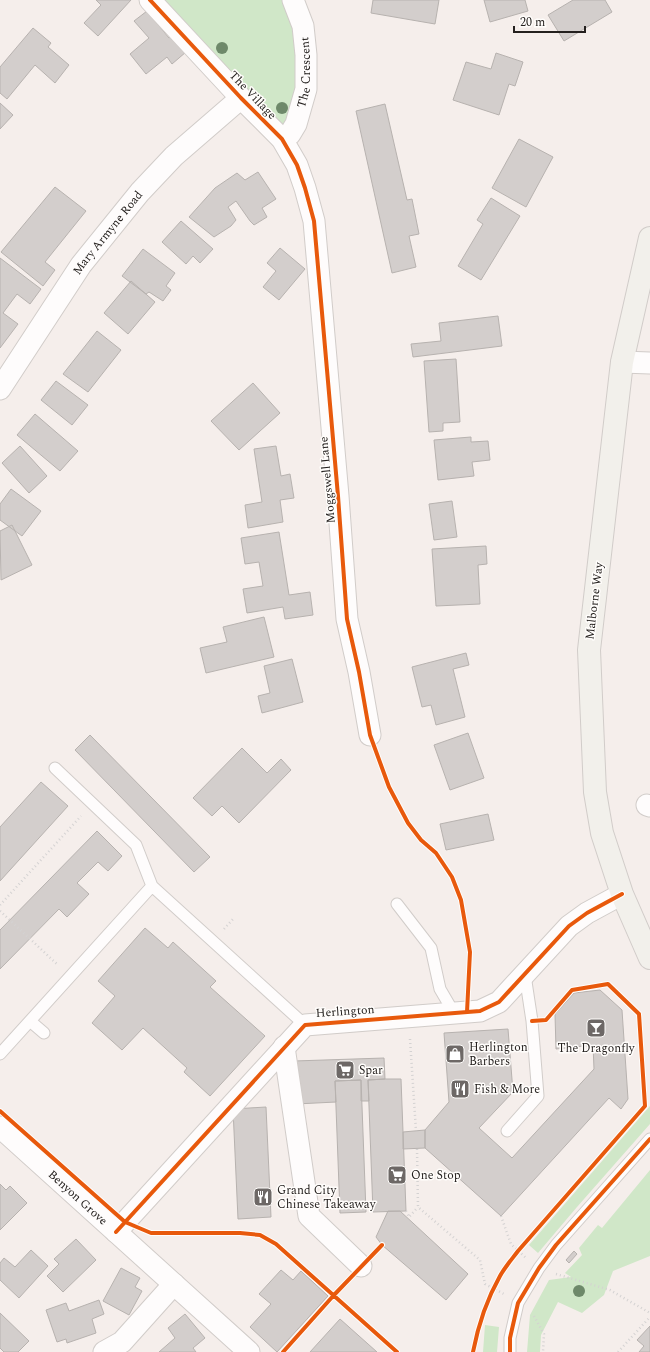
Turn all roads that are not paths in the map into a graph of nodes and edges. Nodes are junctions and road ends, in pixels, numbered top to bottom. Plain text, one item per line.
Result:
1 (150, 0) edge
2 (293, 0) edge
3 (241, 98) junction
4 (282, 139) junction
5 (314, 221) joint
6 (650, 238) edge
7 (622, 362) junction
8 (650, 363) edge
9 (0, 389) edge
10 (370, 735) road end
11 (56, 768) dead end
12 (152, 886) junction
13 (622, 894) junction
14 (397, 904) dead end
15 (650, 958) edge
16 (525, 975) junction
17 (461, 1012) junction
18 (30, 1021) junction
19 (305, 1025) junction
20 (44, 1033) dead end
21 (284, 1047) junction
22 (0, 1054) edge
23 (0, 1127) edge
24 (507, 1131) dead end
25 (650, 1139) edge
26 (116, 1232) junction
27 (362, 1266) road end
28 (174, 1284) junction
29 (117, 1349) edge
30 (249, 1352) edge
31 (510, 1352) edge

1 - 3 street, The Village
2 - 4 street, The Crescent
3 - 4 street, The Village
3 - 9 street, Mary Armyne Road
4 - 5 street, The Village
5 - 10 street, Moggswell Lane
6 - 7 street, Malborne Way
7 - 8 street
7 - 13 street, Malborne Way
11 - 12 lane
12 - 18 lane
12 - 19 lane
13 - 15 street, Malborne Way
13 - 16 street, Herlington
14 - 17 lane
16 - 17 street, Herlington
16 - 24 lane
17 - 19 street, Herlington
18 - 20 lane
18 - 22 lane
19 - 21 street, Herlington
21 - 26 street, Herlington
21 - 27 street
23 - 26 street, Benyon Grove
25 - 31 lane
26 - 28 street, Benyon Grove
28 - 29 street
28 - 30 street, Benyon Grove

